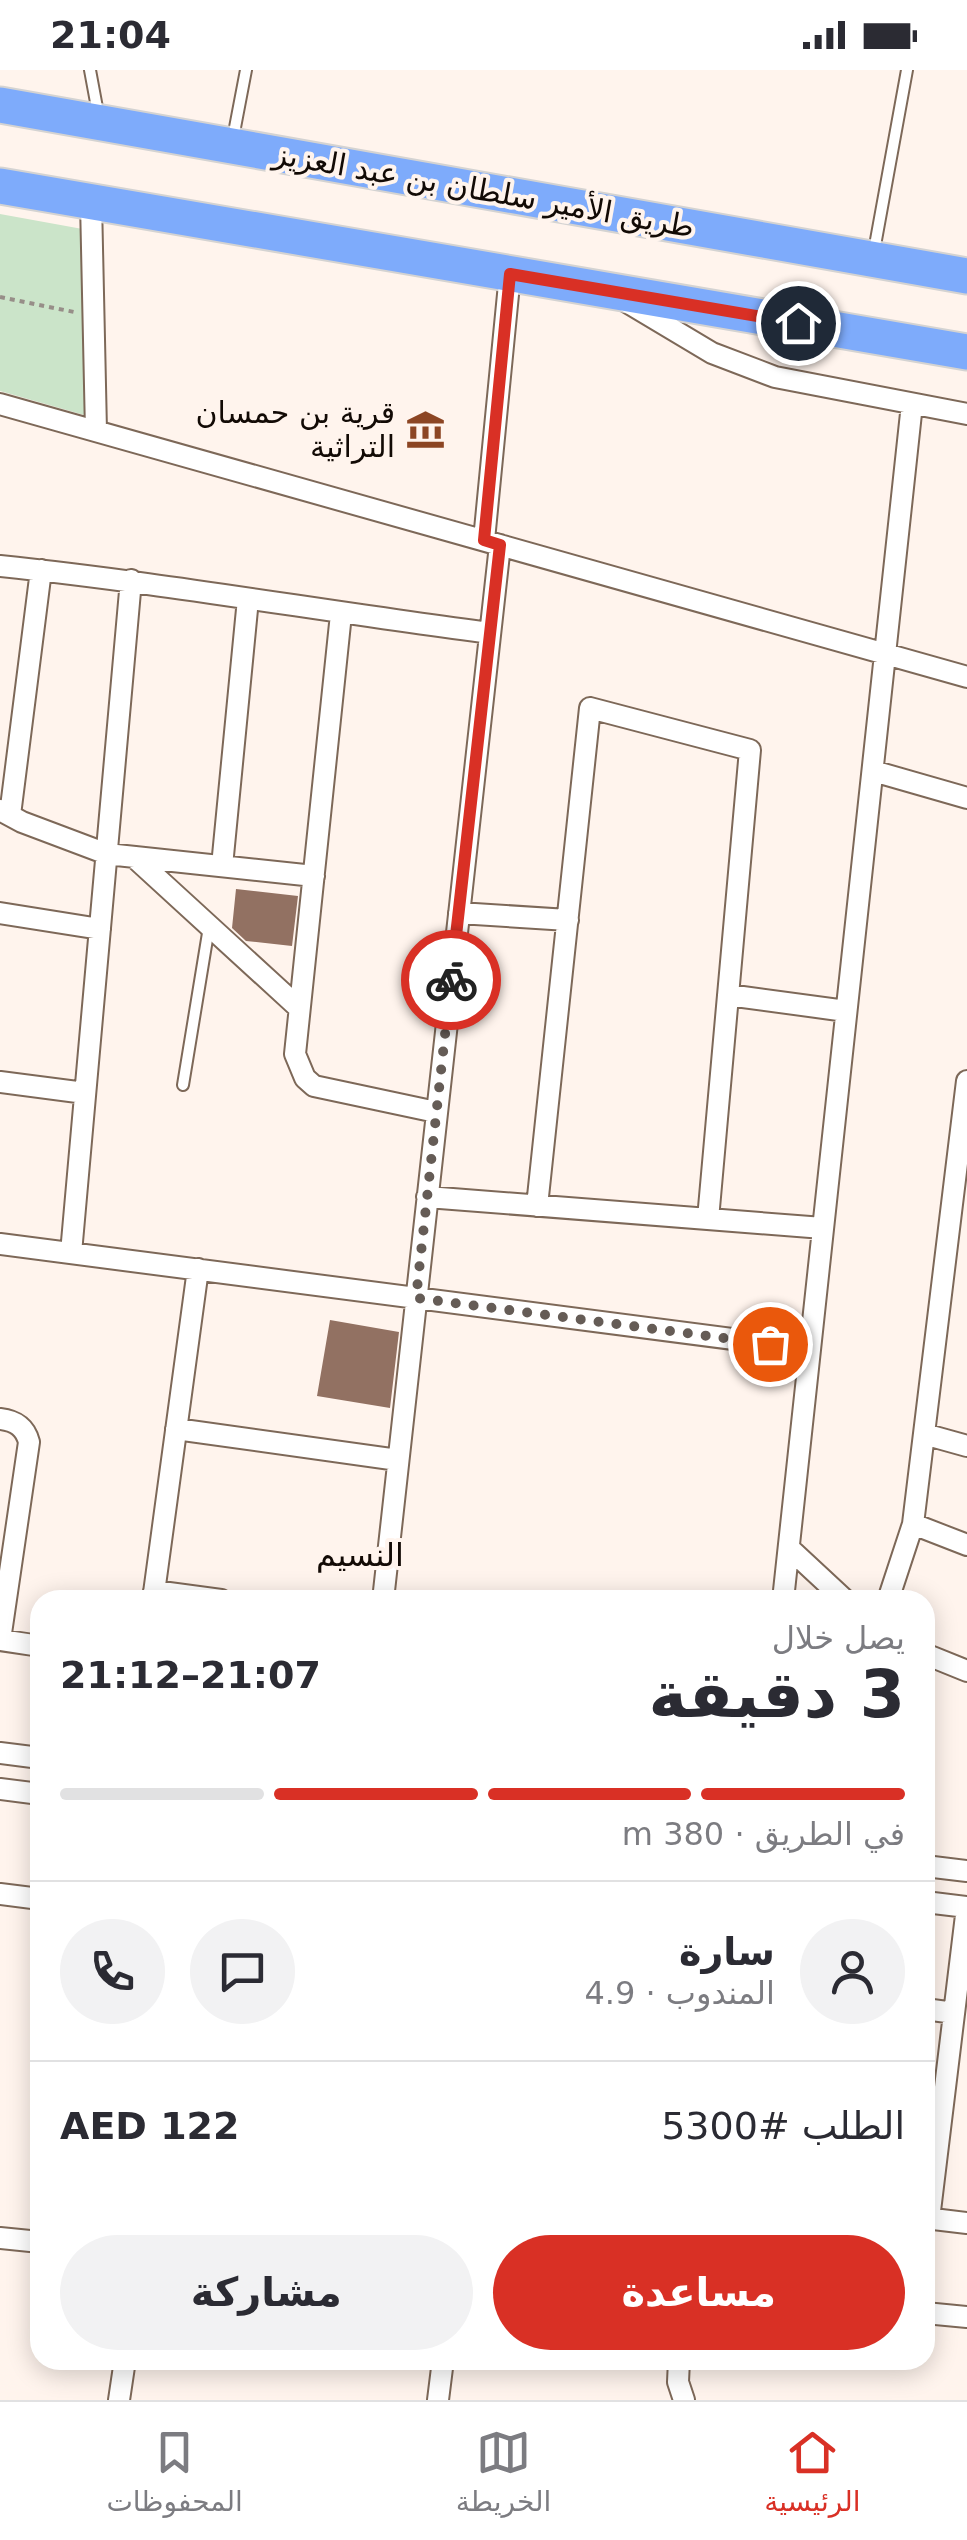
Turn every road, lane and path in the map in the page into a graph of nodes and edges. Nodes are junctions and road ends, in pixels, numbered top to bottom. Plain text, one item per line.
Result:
1 (90, 70) edge
2 (246, 70) edge
3 (907, 70) edge
4 (0, 105) edge
5 (99, 122) junction
6 (232, 146) junction
7 (0, 186) edge
8 (91, 202) junction
9 (872, 259) junction
10 (510, 274) junction
11 (967, 276) edge
12 (606, 290) junction
13 (0, 297) edge
14 (93, 316) junction
15 (967, 352) edge
16 (0, 404) edge
17 (912, 404) junction
18 (967, 414) edge
19 (96, 431) junction
20 (492, 543) junction
21 (0, 566) edge
22 (41, 570) junction
23 (131, 580) junction
24 (248, 599) junction
25 (341, 614) junction
26 (490, 633) junction
27 (886, 654) junction
28 (967, 676) edge
29 (873, 771) junction
30 (967, 798) edge
31 (5, 813) edge
32 (107, 854) junction
33 (134, 857) junction
34 (222, 866) junction
35 (314, 876) junction
36 (0, 912) edge
37 (458, 913) junction
38 (568, 920) junction
39 (210, 926) junction
40 (100, 929) junction
41 (728, 994) junction
42 (300, 1008) junction
43 (846, 1011) junction
44 (967, 1081) edge
45 (0, 1082) edge
46 (183, 1086) dead end
47 (85, 1093) junction
48 (436, 1112) junction
49 (427, 1197) junction
50 (538, 1206) junction
51 (708, 1219) junction
52 (823, 1228) junction
53 (0, 1244) edge
54 (957, 1251) edge
55 (71, 1253) junction
56 (198, 1269) junction
57 (416, 1298) junction
58 (810, 1349) junction
59 (0, 1420) edge
60 (176, 1429) junction
61 (924, 1434) junction
62 (967, 1446) edge
63 (398, 1460) junction
64 (913, 1524) junction
65 (967, 1545) edge
66 (789, 1548) junction
67 (155, 1590) edge
68 (384, 1590) edge
69 (784, 1590) edge
70 (835, 1590) edge
71 (891, 1590) edge
72 (0, 1640) edge
73 (30, 1644) edge
74 (935, 1658) edge
75 (967, 1671) edge
76 (0, 1752) edge
77 (30, 1756) edge
78 (0, 1789) edge
79 (30, 1793) edge
80 (935, 1867) edge
81 (967, 1871) edge
82 (0, 1894) edge
83 (30, 1898) edge
84 (935, 1903) edge
85 (967, 1906) edge
86 (935, 2010) edge
87 (954, 2013) junction
88 (935, 2103) edge
89 (935, 2220) edge
90 (967, 2223) edge
91 (0, 2238) edge
92 (30, 2241) edge
93 (935, 2314) edge
94 (967, 2317) edge
95 (124, 2370) edge
96 (442, 2370) edge
97 (679, 2370) edge
98 (120, 2400) edge
99 (438, 2400) edge
100 (684, 2400) edge

1 - 5 lane
2 - 6 lane
3 - 9 lane
4 - 5 highway, طريق الأمير سلطان بن عبد العزيز
5 - 6 highway, طريق الأمير سلطان بن عبد العزيز
6 - 9 highway, طريق الأمير سلطان بن عبد العزيز
7 - 8 highway
8 - 10 highway
8 - 14 street
9 - 11 highway, طريق الأمير سلطان بن عبد العزيز
10 - 12 highway
10 - 20 street
12 - 15 highway
12 - 17 street
13 - 14 path
14 - 19 street
16 - 19 street
17 - 18 street
17 - 27 street
19 - 20 street
20 - 26 street
20 - 27 street
21 - 22 street
22 - 23 street
22 - 31 street
23 - 24 street
23 - 32 street
24 - 25 street
24 - 34 street
25 - 26 street
25 - 35 street
26 - 37 street
27 - 28 street
27 - 29 street
29 - 30 street
29 - 43 street
31 - 32 street
32 - 33 street
32 - 40 street
33 - 34 street
33 - 39 street
34 - 35 street
35 - 42 street
36 - 40 street
37 - 38 street
37 - 48 street
38 - 41 street
38 - 50 street
39 - 42 street
39 - 46 lane
40 - 47 street
41 - 43 street
41 - 51 street
42 - 48 street
43 - 52 street
44 - 54 street
45 - 47 street
47 - 55 street
48 - 49 street
49 - 50 street
49 - 57 street
50 - 51 street
51 - 52 street
52 - 58 street
53 - 55 street
54 - 61 street
55 - 56 street
56 - 57 street
56 - 60 street
57 - 58 street
57 - 63 street
58 - 66 street
59 - 72 street
60 - 63 street
60 - 67 street
61 - 62 street
61 - 64 street
63 - 68 street
64 - 65 street
64 - 71 street
66 - 69 street
66 - 70 street
72 - 73 street
74 - 75 street
76 - 77 street
78 - 79 street
80 - 81 street
82 - 83 street
84 - 85 street
85 - 87 street
86 - 87 street
87 - 88 street
89 - 90 street
91 - 92 street
93 - 94 street
95 - 98 street
96 - 99 street
97 - 100 street

